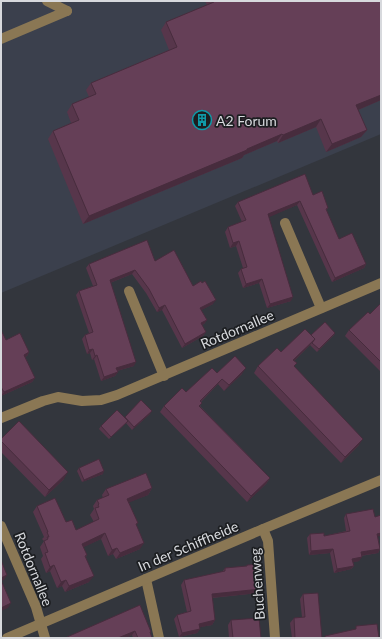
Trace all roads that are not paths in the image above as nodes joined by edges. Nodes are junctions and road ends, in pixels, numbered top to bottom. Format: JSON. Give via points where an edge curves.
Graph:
{"nodes":[{"id":1,"x":47,"y":1,"type":"edge"},
{"id":2,"x":66,"y":6,"type":"edge"},
{"id":3,"x":1,"y":40,"type":"edge"},
{"id":4,"x":285,"y":223,"type":"dead end"},
{"id":5,"x":381,"y":283,"type":"edge"},
{"id":6,"x":129,"y":291,"type":"dead end"},
{"id":7,"x":321,"y":308,"type":"junction"},
{"id":8,"x":164,"y":376,"type":"junction"},
{"id":9,"x":1,"y":418,"type":"edge"},
{"id":10,"x":381,"y":480,"type":"edge"},
{"id":11,"x":1,"y":526,"type":"edge"},
{"id":12,"x":263,"y":529,"type":"junction"},
{"id":13,"x":146,"y":579,"type":"junction"},
{"id":14,"x":41,"y":624,"type":"junction"},
{"id":15,"x":7,"y":638,"type":"edge"},
{"id":16,"x":45,"y":638,"type":"edge"},
{"id":17,"x":159,"y":638,"type":"edge"},
{"id":18,"x":275,"y":638,"type":"edge"}],
"edges":[{"from":1,"to":2,"type":"street"},
{"from":2,"to":3,"type":"street"},
{"from":4,"to":7,"type":"street"},
{"from":5,"to":7,"type":"street","name":"Rotdornallee"},
{"from":6,"to":8,"type":"street"},
{"from":7,"to":8,"type":"street","name":"Rotdornallee"},
{"from":8,"to":9,"type":"street","name":"Rotdornallee","via":[[101,400],[82,401],[58,397]]},
{"from":10,"to":12,"type":"street","name":"In der Schiffheide"},
{"from":11,"to":14,"type":"street","name":"Rotdornallee"},
{"from":12,"to":13,"type":"street","name":"In der Schiffheide"},
{"from":12,"to":18,"type":"street","name":"Buchenweg","via":[[268,541]]},
{"from":13,"to":14,"type":"street","name":"In der Schiffheide"},
{"from":13,"to":17,"type":"street"},
{"from":14,"to":15,"type":"street","name":"In der Schiffheide"},
{"from":14,"to":16,"type":"street","name":"Rotdornallee"}]}
